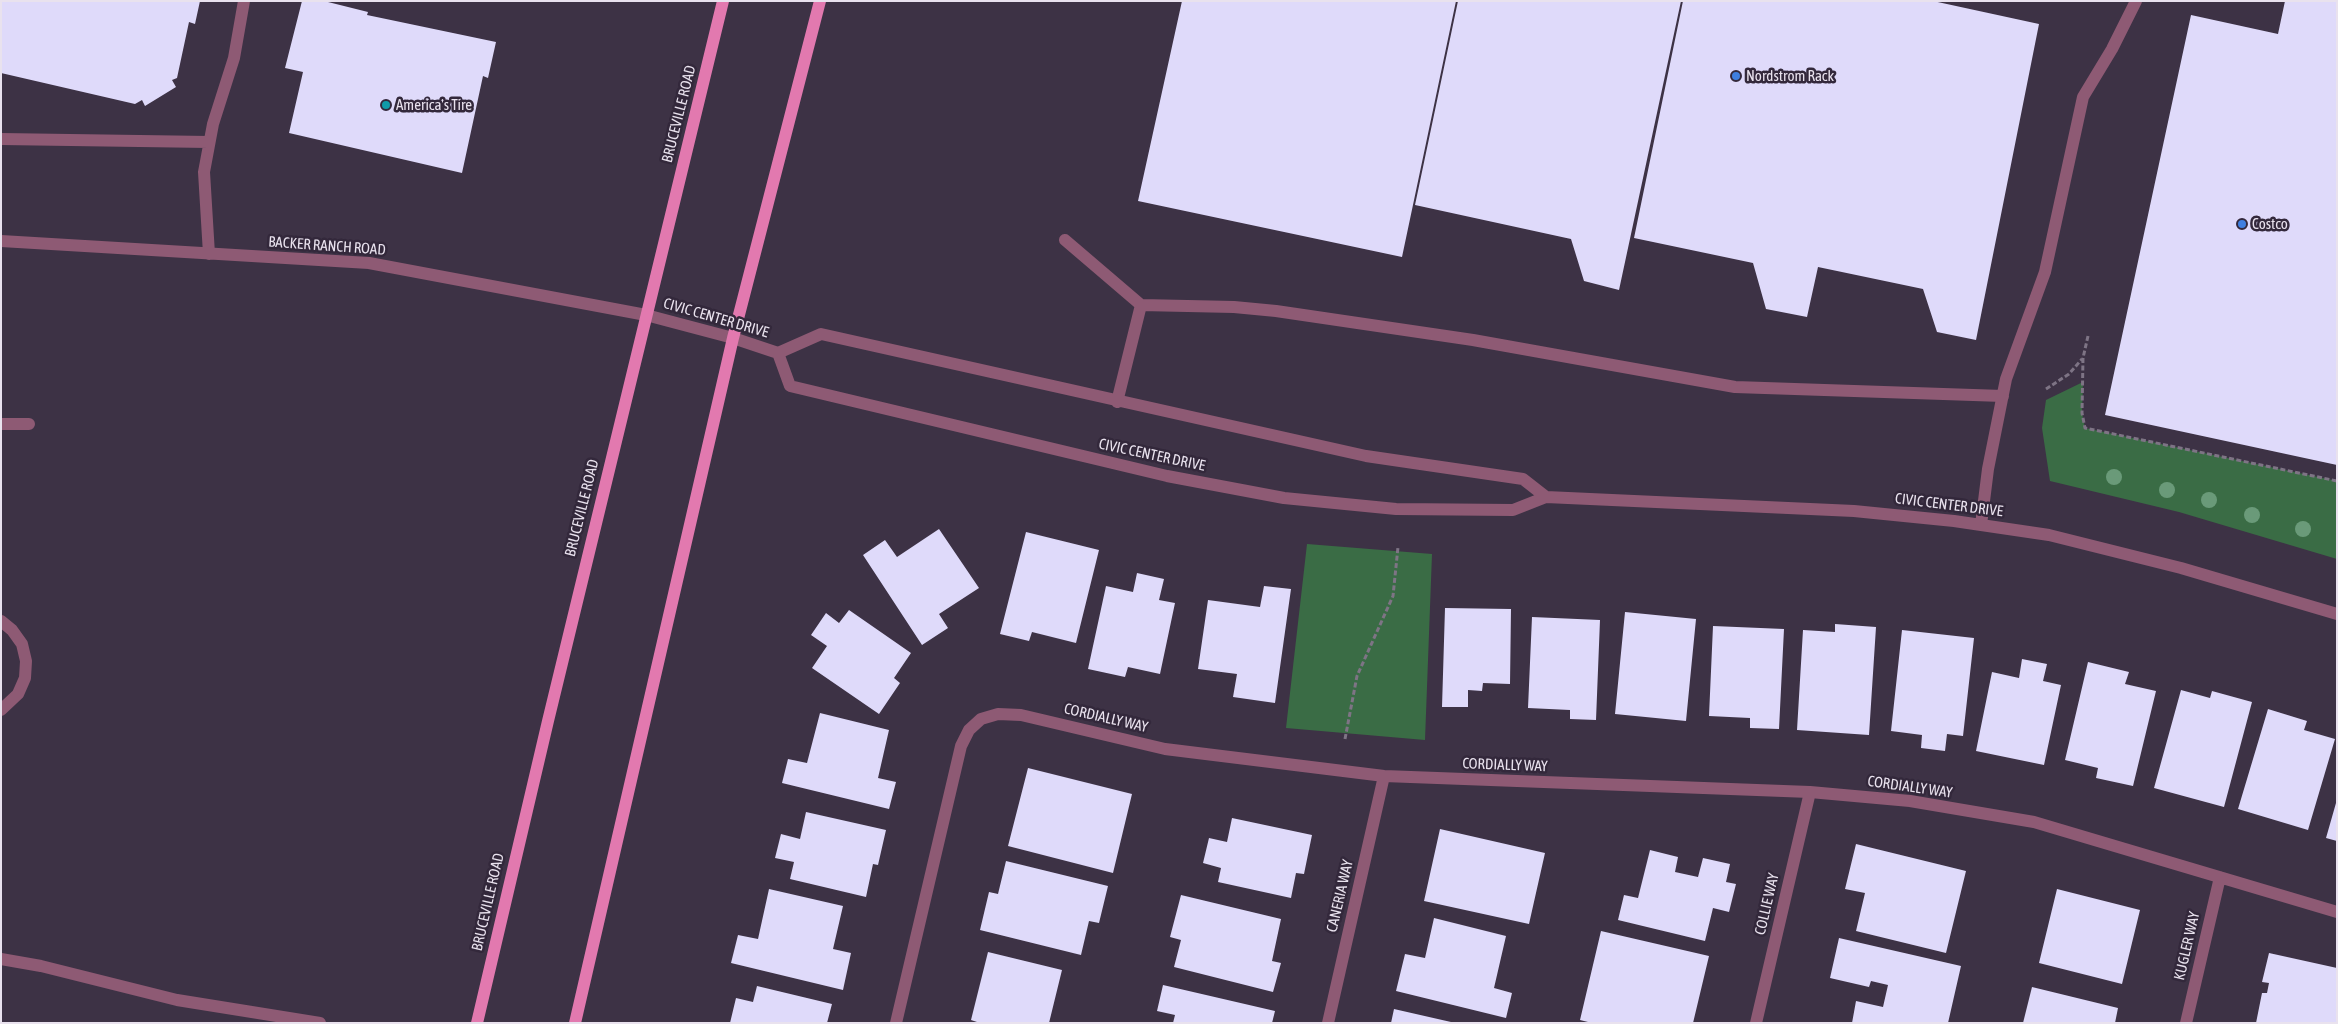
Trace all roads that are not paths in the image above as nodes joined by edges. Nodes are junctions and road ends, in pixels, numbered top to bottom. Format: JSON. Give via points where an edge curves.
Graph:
{"nodes":[{"id":1,"x":244,"y":1,"type":"edge"},
{"id":2,"x":723,"y":1,"type":"edge"},
{"id":3,"x":820,"y":1,"type":"edge"},
{"id":4,"x":2136,"y":1,"type":"edge"},
{"id":5,"x":1,"y":139,"type":"edge"},
{"id":6,"x":210,"y":142,"type":"junction"},
{"id":7,"x":1064,"y":240,"type":"dead end"},
{"id":8,"x":1,"y":241,"type":"edge"},
{"id":9,"x":209,"y":254,"type":"junction"},
{"id":10,"x":1141,"y":305,"type":"junction"},
{"id":11,"x":646,"y":315,"type":"junction"},
{"id":12,"x":733,"y":338,"type":"junction"},
{"id":13,"x":778,"y":352,"type":"junction"},
{"id":14,"x":2003,"y":396,"type":"junction"},
{"id":15,"x":1117,"y":402,"type":"junction"},
{"id":16,"x":1,"y":424,"type":"edge"},
{"id":17,"x":29,"y":424,"type":"dead end"},
{"id":18,"x":1546,"y":497,"type":"junction"},
{"id":19,"x":1981,"y":525,"type":"junction"},
{"id":20,"x":2337,"y":614,"type":"edge"},
{"id":21,"x":1,"y":621,"type":"edge"},
{"id":22,"x":1,"y":710,"type":"edge"},
{"id":23,"x":1384,"y":776,"type":"junction"},
{"id":24,"x":1810,"y":792,"type":"junction"},
{"id":25,"x":2220,"y":876,"type":"junction"},
{"id":26,"x":2337,"y":912,"type":"edge"},
{"id":27,"x":1,"y":959,"type":"edge"},
{"id":28,"x":320,"y":1023,"type":"edge"},
{"id":29,"x":477,"y":1023,"type":"edge"},
{"id":30,"x":575,"y":1023,"type":"edge"},
{"id":31,"x":896,"y":1023,"type":"edge"},
{"id":32,"x":1328,"y":1023,"type":"edge"},
{"id":33,"x":1756,"y":1023,"type":"edge"},
{"id":34,"x":2186,"y":1023,"type":"edge"}],
"edges":[{"from":1,"to":6,"type":"street","via":[[234,58]]},
{"from":2,"to":11,"type":"main road","name":"BRUCEVILLE ROAD"},
{"from":3,"to":12,"type":"main road"},
{"from":4,"to":14,"type":"street","via":[[2112,49],[2082,97],[2045,272],[2006,379]]},
{"from":5,"to":6,"type":"street"},
{"from":6,"to":9,"type":"street","via":[[204,172]]},
{"from":7,"to":10,"type":"street"},
{"from":8,"to":9,"type":"street","name":"BACKER RANCH ROAD"},
{"from":9,"to":11,"type":"street","name":"BACKER RANCH ROAD","via":[[369,263]]},
{"from":10,"to":14,"type":"street","via":[[1276,311],[1474,340],[1735,387]]},
{"from":10,"to":15,"type":"street"},
{"from":11,"to":12,"type":"street","name":"CIVIC CENTER DRIVE"},
{"from":11,"to":29,"type":"main road","name":"BRUCEVILLE ROAD"},
{"from":12,"to":13,"type":"street","name":"CIVIC CENTER DRIVE"},
{"from":12,"to":30,"type":"main road"},
{"from":13,"to":15,"type":"street","name":"CIVIC CENTER DRIVE","via":[[821,334]]},
{"from":13,"to":18,"type":"street","name":"CIVIC CENTER DRIVE","via":[[790,386],[1206,483],[1284,498],[1396,509],[1513,510]]},
{"from":14,"to":19,"type":"street"},
{"from":15,"to":18,"type":"street","name":"CIVIC CENTER DRIVE","via":[[1366,456],[1522,479]]},
{"from":16,"to":17,"type":"street"},
{"from":18,"to":19,"type":"street","name":"CIVIC CENTER DRIVE","via":[[1854,511]]},
{"from":19,"to":20,"type":"street","name":"CIVIC CENTER DRIVE","via":[[2049,535],[2181,568]]},
{"from":21,"to":22,"type":"street","via":[[22,644],[26,661],[25,678],[18,694]]},
{"from":23,"to":24,"type":"street","name":"CORDIALLY WAY"},
{"from":23,"to":31,"type":"street","name":"CORDIALLY WAY","via":[[1165,749],[1021,715],[998,714],[981,718],[969,730],[961,746]]},
{"from":23,"to":32,"type":"street","name":"CANERIA WAY"},
{"from":24,"to":25,"type":"street","name":"CORDIALLY WAY","via":[[1910,801],[2034,822]]},
{"from":24,"to":33,"type":"street","name":"COLLIE WAY"},
{"from":25,"to":26,"type":"street","name":"CORDIALLY WAY"},
{"from":25,"to":34,"type":"street","name":"KUGLER WAY"},
{"from":27,"to":28,"type":"street","via":[[178,1000]]}]}
